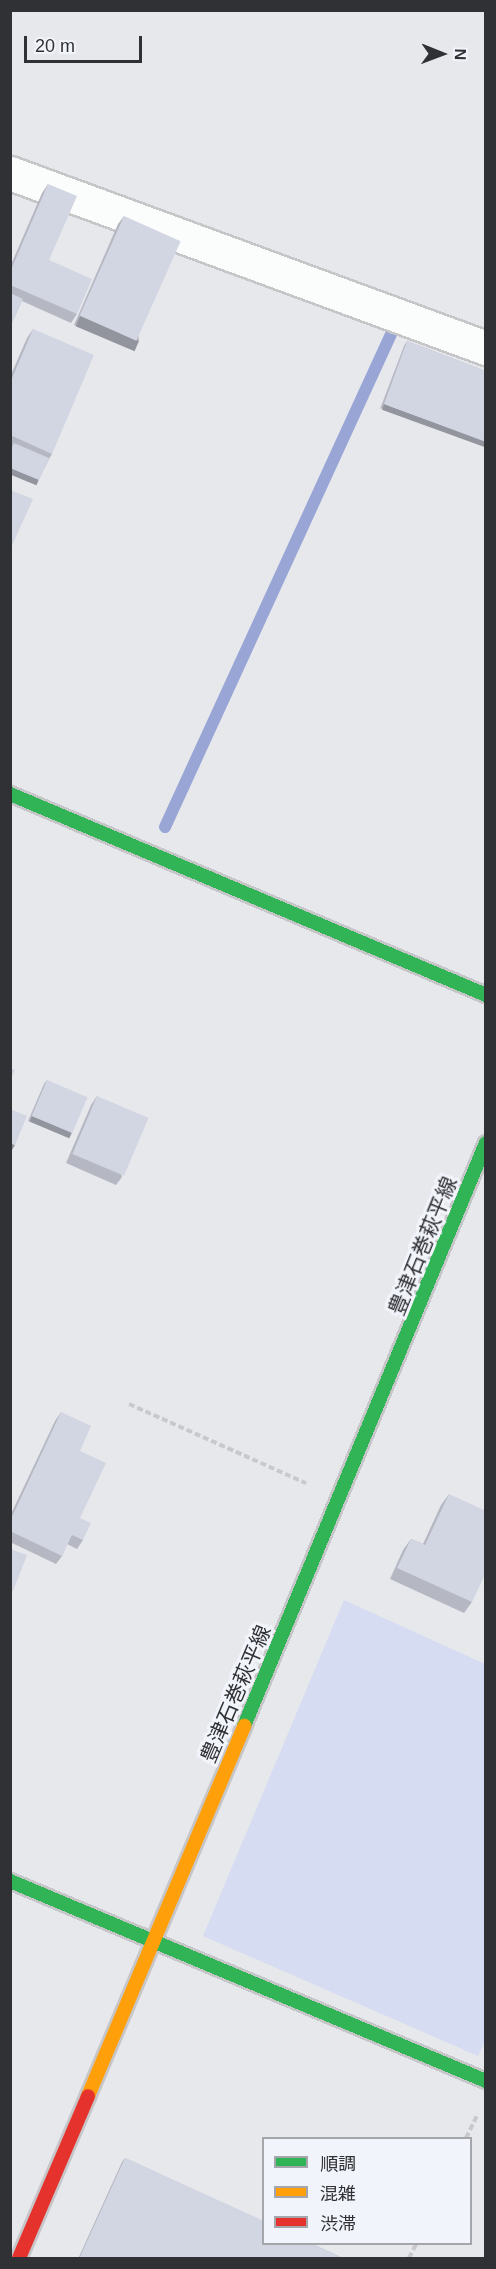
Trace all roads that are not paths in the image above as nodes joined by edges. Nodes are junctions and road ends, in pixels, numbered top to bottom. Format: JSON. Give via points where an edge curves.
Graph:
{"nodes":[{"id":1,"x":10,"y":173,"type":"edge"},
{"id":2,"x":486,"y":348,"type":"edge"},
{"id":3,"x":10,"y":794,"type":"edge"},
{"id":4,"x":486,"y":995,"type":"edge"},
{"id":5,"x":486,"y":1143,"type":"edge"},
{"id":6,"x":10,"y":1881,"type":"edge"},
{"id":7,"x":153,"y":1943,"type":"junction"},
{"id":8,"x":486,"y":2081,"type":"edge"},
{"id":9,"x":19,"y":2259,"type":"edge"}],
"edges":[{"from":1,"to":2,"type":"street"},
{"from":3,"to":4,"type":"main road"},
{"from":5,"to":7,"type":"main road","name":"豊津石巻萩平線"},
{"from":6,"to":7,"type":"main road"},
{"from":7,"to":8,"type":"main road"},
{"from":7,"to":9,"type":"main road","name":"豊津石巻萩平線"}]}
